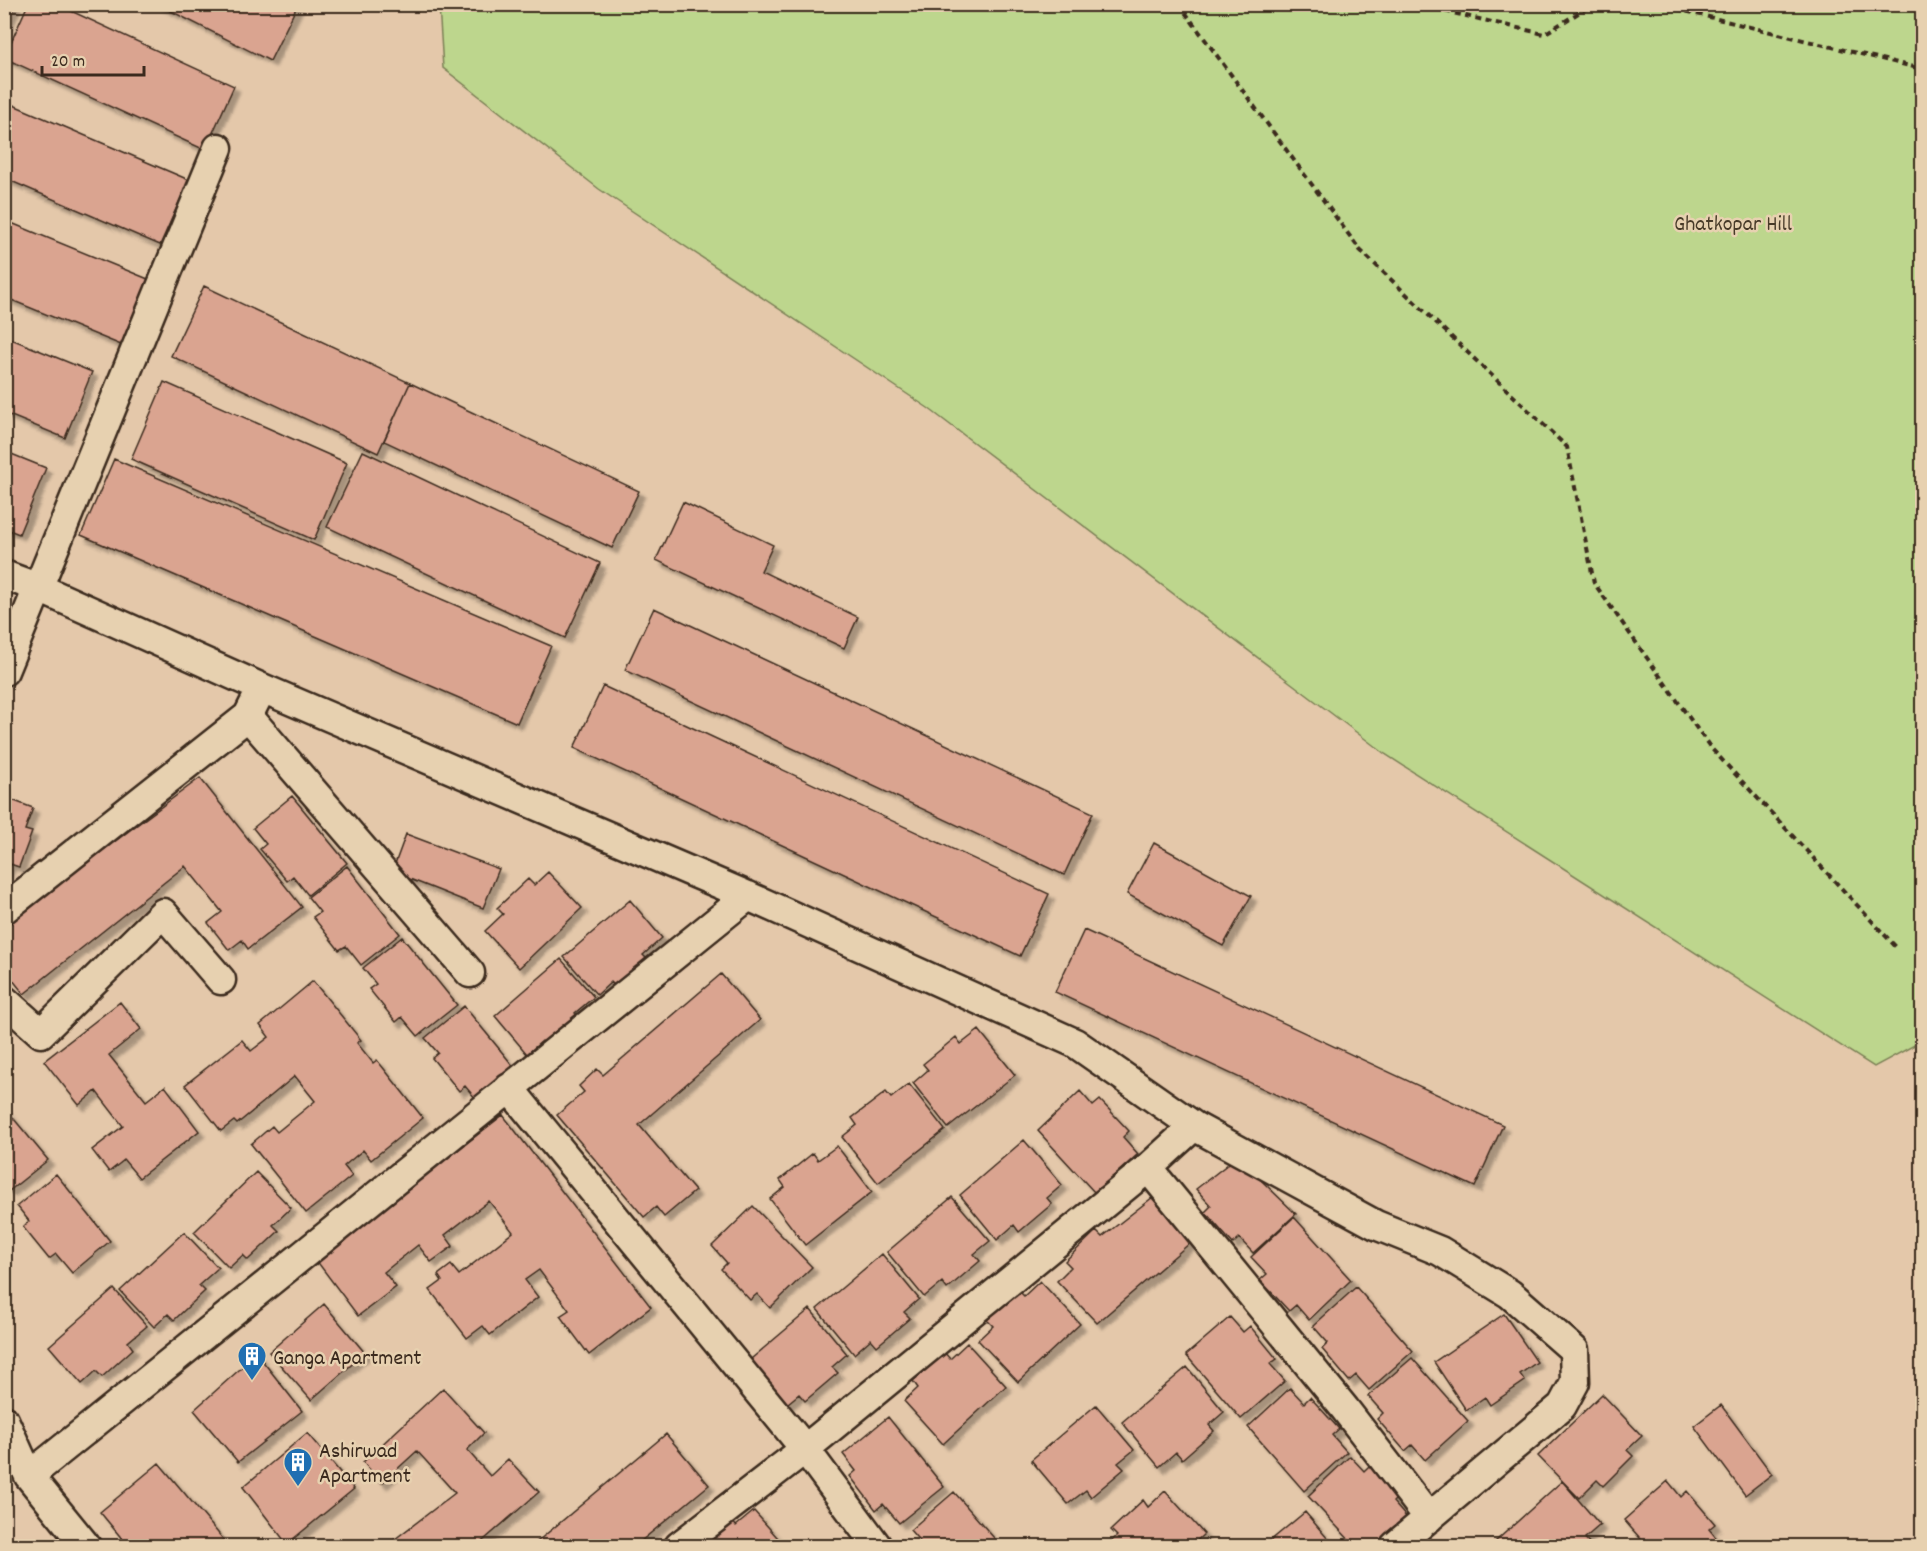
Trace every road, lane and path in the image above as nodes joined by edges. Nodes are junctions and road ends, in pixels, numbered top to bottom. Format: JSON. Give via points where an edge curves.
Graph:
{"nodes":[{"id":1,"x":1179,"y":4,"type":"edge"},
{"id":2,"x":1414,"y":4,"type":"edge"},
{"id":3,"x":1593,"y":4,"type":"edge"},
{"id":4,"x":1656,"y":4,"type":"edge"},
{"id":5,"x":1923,"y":69,"type":"edge"},
{"id":6,"x":218,"y":148,"type":"dead end"},
{"id":7,"x":4,"y":575,"type":"edge"},
{"id":8,"x":39,"y":588,"type":"junction"},
{"id":9,"x":4,"y":671,"type":"edge"},
{"id":10,"x":262,"y":688,"type":"junction"},
{"id":11,"x":248,"y":716,"type":"junction"},
{"id":12,"x":748,"y":896,"type":"junction"},
{"id":13,"x":4,"y":909,"type":"edge"},
{"id":14,"x":1896,"y":947,"type":"dead end"},
{"id":15,"x":470,"y":973,"type":"dead end"},
{"id":16,"x":221,"y":980,"type":"dead end"},
{"id":17,"x":4,"y":1000,"type":"edge"},
{"id":18,"x":509,"y":1088,"type":"junction"},
{"id":19,"x":1194,"y":1126,"type":"junction"},
{"id":20,"x":1148,"y":1168,"type":"junction"},
{"id":21,"x":4,"y":1420,"type":"edge"},
{"id":22,"x":805,"y":1449,"type":"junction"},
{"id":23,"x":29,"y":1476,"type":"junction"},
{"id":24,"x":1429,"y":1518,"type":"junction"},
{"id":25,"x":86,"y":1546,"type":"edge"},
{"id":26,"x":679,"y":1546,"type":"edge"},
{"id":27,"x":877,"y":1546,"type":"edge"},
{"id":28,"x":1395,"y":1546,"type":"edge"}],
"edges":[{"from":1,"to":14,"type":"path","via":[[1360,250],[1568,447],[1594,583],[1710,747]]},
{"from":2,"to":3,"type":"path","via":[[1544,34]]},
{"from":4,"to":5,"type":"path"},
{"from":6,"to":8,"type":"street"},
{"from":7,"to":8,"type":"street"},
{"from":8,"to":9,"type":"street"},
{"from":8,"to":10,"type":"street"},
{"from":10,"to":11,"type":"street"},
{"from":10,"to":12,"type":"street"},
{"from":11,"to":13,"type":"street"},
{"from":11,"to":15,"type":"street"},
{"from":12,"to":18,"type":"street"},
{"from":12,"to":19,"type":"street","via":[[1075,1043]]},
{"from":16,"to":17,"type":"street","via":[[163,913],[41,1033]]},
{"from":18,"to":22,"type":"street"},
{"from":18,"to":23,"type":"street"},
{"from":19,"to":20,"type":"street"},
{"from":19,"to":24,"type":"street","via":[[1376,1225],[1440,1251],[1510,1294],[1574,1350],[1575,1382],[1562,1406]]},
{"from":20,"to":22,"type":"street"},
{"from":20,"to":24,"type":"street"},
{"from":21,"to":23,"type":"street"},
{"from":22,"to":26,"type":"street"},
{"from":22,"to":27,"type":"street"},
{"from":23,"to":25,"type":"street"},
{"from":24,"to":28,"type":"street"}]}
